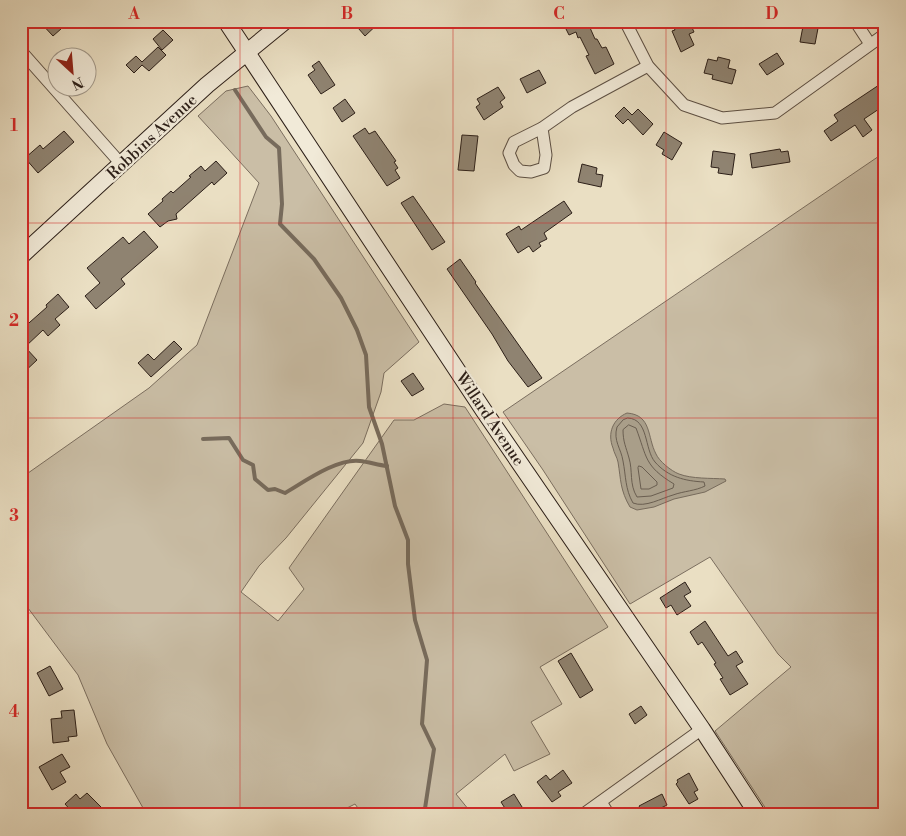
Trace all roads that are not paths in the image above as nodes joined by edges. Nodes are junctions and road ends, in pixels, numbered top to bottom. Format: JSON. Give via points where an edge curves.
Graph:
{"nodes":[{"id":1,"x":226,"y":21,"type":"edge"},
{"id":2,"x":285,"y":21,"type":"edge"},
{"id":3,"x":625,"y":21,"type":"edge"},
{"id":4,"x":855,"y":21,"type":"edge"},
{"id":5,"x":885,"y":34,"type":"edge"},
{"id":6,"x":870,"y":44,"type":"junction"},
{"id":7,"x":21,"y":51,"type":"edge"},
{"id":8,"x":247,"y":52,"type":"junction"},
{"id":9,"x":648,"y":66,"type":"junction"},
{"id":10,"x":542,"y":128,"type":"dead end"},
{"id":11,"x":122,"y":165,"type":"junction"},
{"id":12,"x":21,"y":256,"type":"edge"},
{"id":13,"x":702,"y":729,"type":"junction"},
{"id":14,"x":601,"y":802,"type":"junction"},
{"id":15,"x":582,"y":815,"type":"edge"},
{"id":16,"x":609,"y":815,"type":"edge"},
{"id":17,"x":758,"y":815,"type":"edge"}],
"edges":[{"from":1,"to":8,"type":"main road","name":"Willard Avenue"},
{"from":2,"to":8,"type":"main road","name":"Robbins Avenue"},
{"from":3,"to":9,"type":"street"},
{"from":4,"to":6,"type":"street"},
{"from":5,"to":6,"type":"street"},
{"from":6,"to":9,"type":"street","via":[[775,113],[722,118],[684,105]]},
{"from":7,"to":11,"type":"street"},
{"from":8,"to":11,"type":"main road","name":"Robbins Avenue"},
{"from":8,"to":13,"type":"main road","name":"Willard Avenue","via":[[479,403]]},
{"from":9,"to":10,"type":"street","via":[[572,107]]},
{"from":11,"to":12,"type":"main road","name":"Robbins Avenue"},
{"from":13,"to":14,"type":"street"},
{"from":13,"to":17,"type":"main road","name":"Willard Avenue"},
{"from":14,"to":15,"type":"street"},
{"from":14,"to":16,"type":"street"}]}
